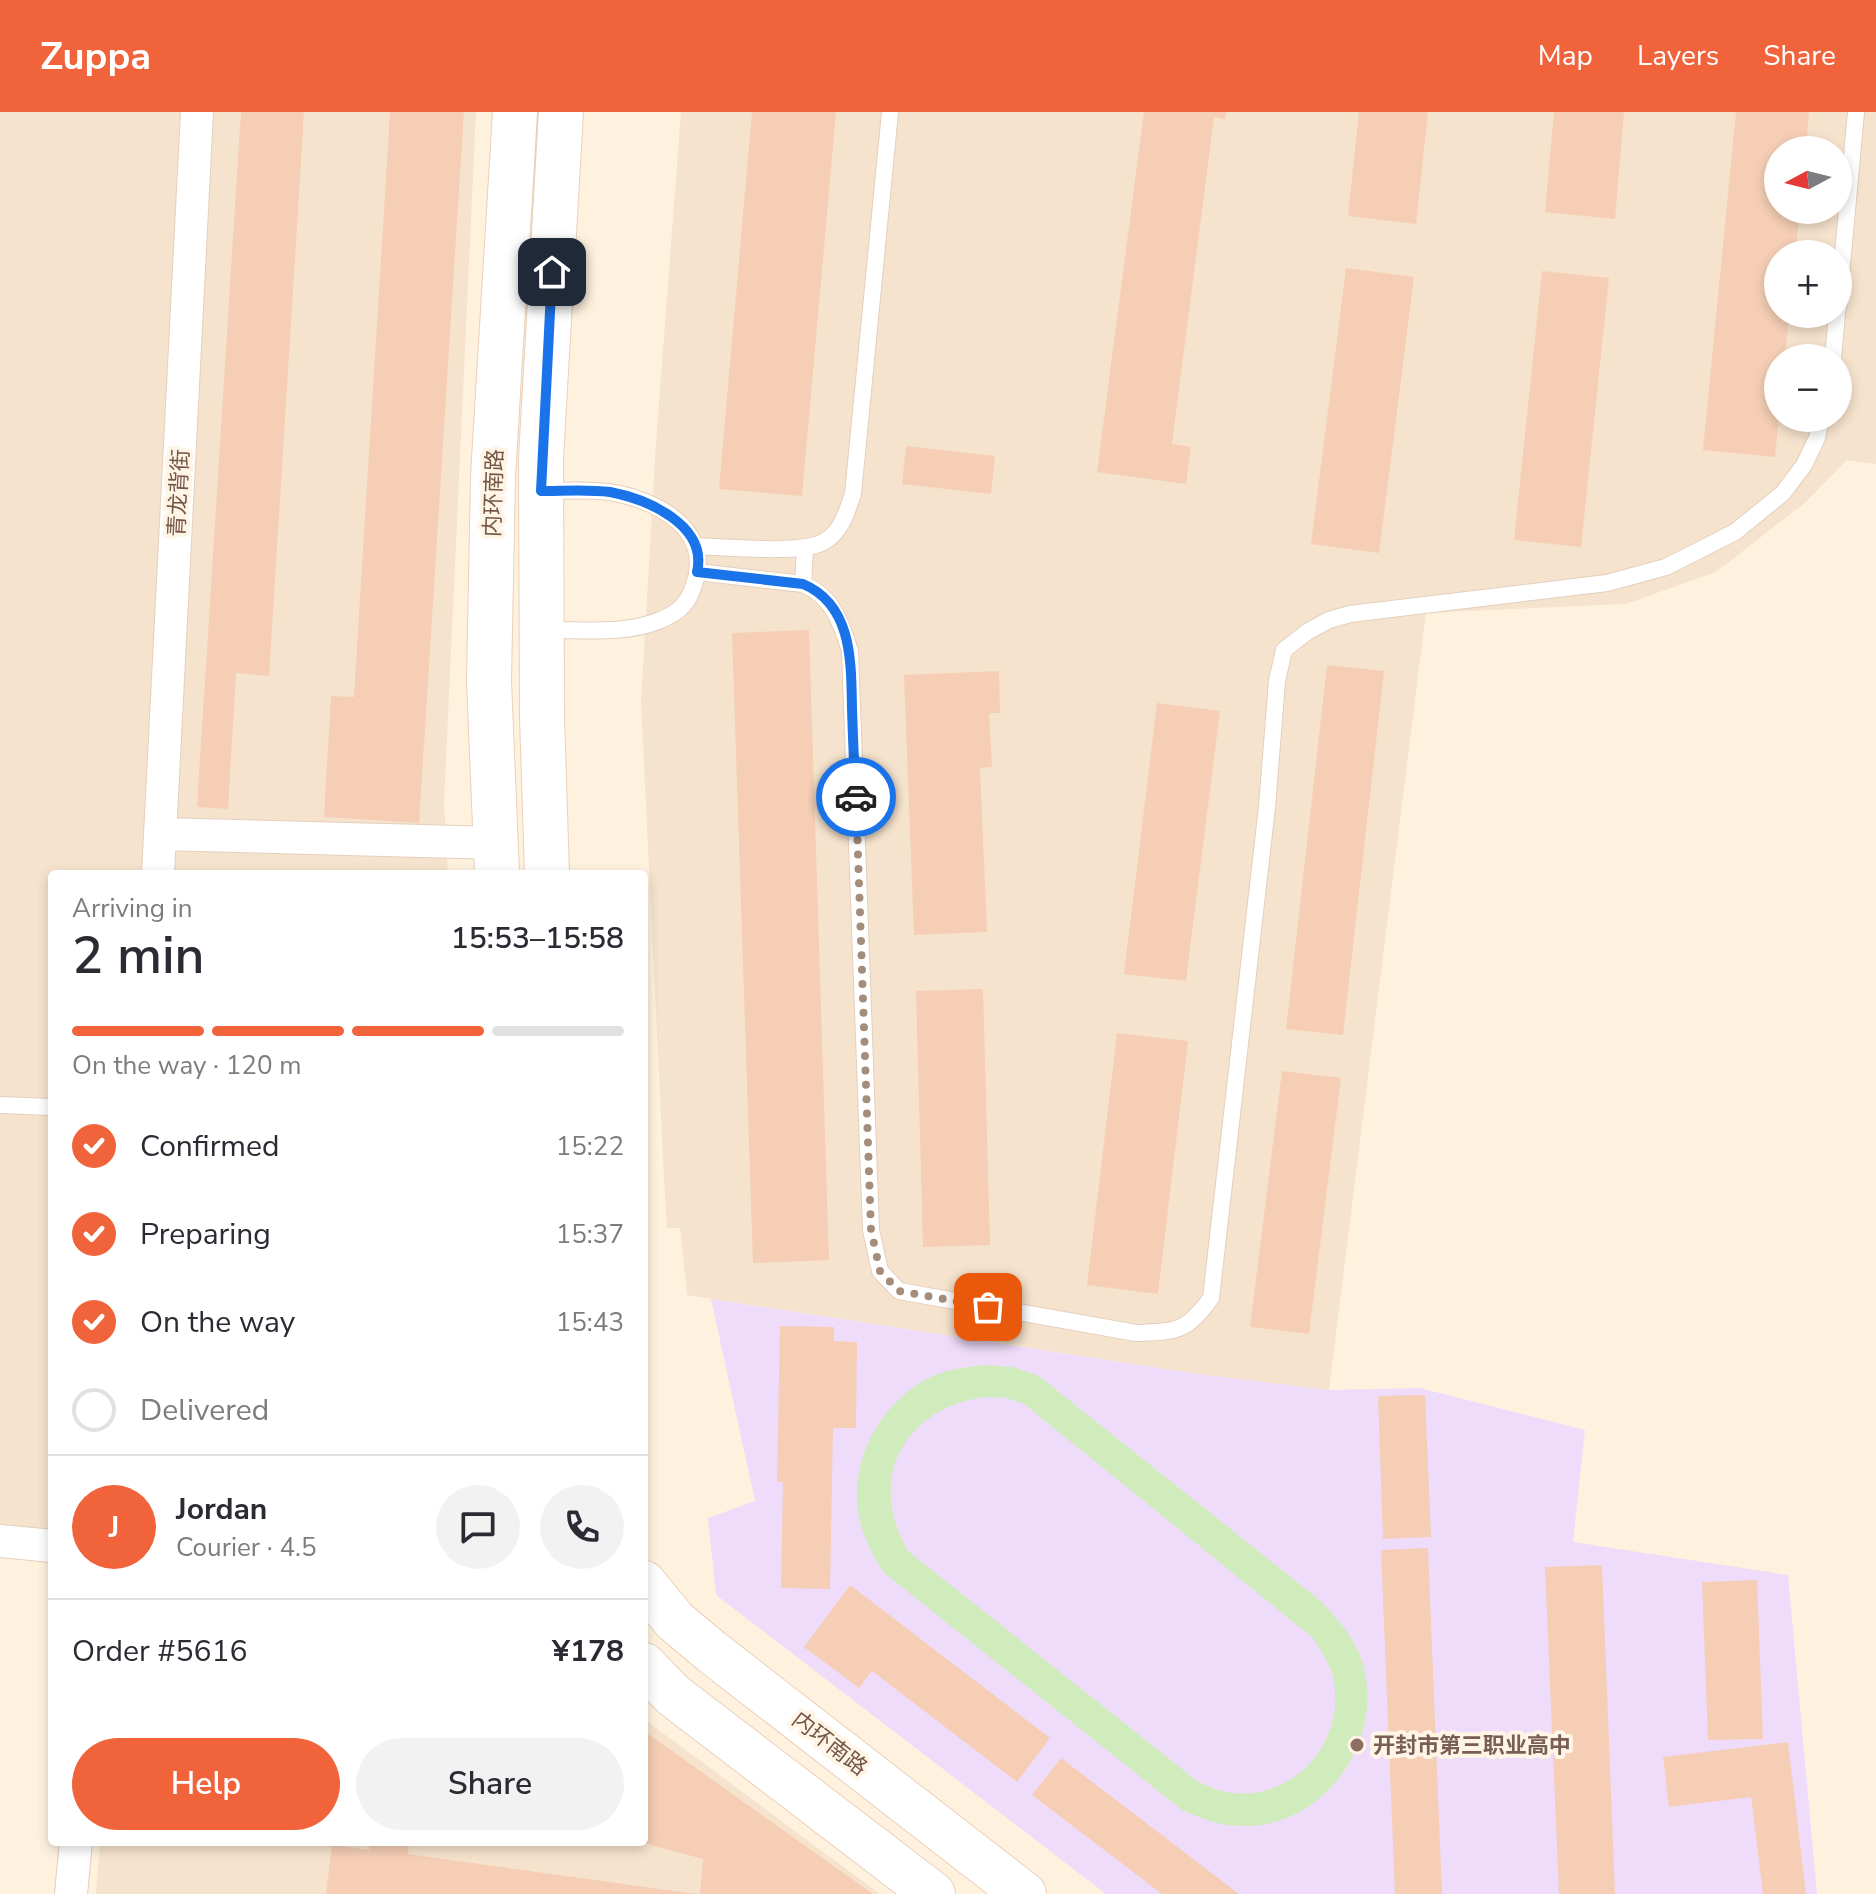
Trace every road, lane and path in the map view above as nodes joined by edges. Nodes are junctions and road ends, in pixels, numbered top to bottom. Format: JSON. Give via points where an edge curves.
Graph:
{"nodes":[{"id":1,"x":197,"y":112,"type":"edge"},
{"id":2,"x":515,"y":112,"type":"edge"},
{"id":3,"x":561,"y":112,"type":"edge"},
{"id":4,"x":890,"y":112,"type":"edge"},
{"id":5,"x":1856,"y":112,"type":"edge"},
{"id":6,"x":1844,"y":240,"type":"edge"},
{"id":7,"x":1818,"y":432,"type":"edge"},
{"id":8,"x":541,"y":491,"type":"junction"},
{"id":9,"x":696,"y":546,"type":"junction"},
{"id":10,"x":805,"y":549,"type":"junction"},
{"id":11,"x":697,"y":572,"type":"junction"},
{"id":12,"x":803,"y":584,"type":"junction"},
{"id":13,"x":541,"y":630,"type":"junction"},
{"id":14,"x":162,"y":834,"type":"junction"},
{"id":15,"x":497,"y":858,"type":"edge"},
{"id":16,"x":158,"y":870,"type":"edge"},
{"id":17,"x":547,"y":870,"type":"edge"},
{"id":18,"x":0,"y":1105,"type":"edge"},
{"id":19,"x":48,"y":1107,"type":"edge"},
{"id":20,"x":0,"y":1541,"type":"edge"},
{"id":21,"x":48,"y":1546,"type":"edge"},
{"id":22,"x":648,"y":1588,"type":"edge"},
{"id":23,"x":648,"y":1669,"type":"edge"},
{"id":24,"x":76,"y":1846,"type":"edge"},
{"id":25,"x":71,"y":1894,"type":"edge"},
{"id":26,"x":933,"y":1894,"type":"edge"},
{"id":27,"x":1024,"y":1894,"type":"edge"}],
"edges":[{"from":1,"to":14,"type":"street","name":"青龙背街"},
{"from":2,"to":15,"type":"street","name":"内环南路","via":[[492,492],[489,681]]},
{"from":3,"to":8,"type":"street"},
{"from":4,"to":10,"type":"lane","via":[[853,494],[841,526],[825,542]]},
{"from":5,"to":6,"type":"lane"},
{"from":7,"to":12,"type":"lane","via":[[1804,465],[1783,493],[1735,532],[1666,567],[1607,583],[1350,614],[1307,632],[1284,650],[1211,1298],[1193,1322],[1169,1331],[1136,1333],[899,1291],[880,1271],[871,1230],[850,651],[832,607]]},
{"from":8,"to":9,"type":"lane","via":[[607,492],[642,500],[671,517]]},
{"from":8,"to":13,"type":"street"},
{"from":9,"to":10,"type":"lane"},
{"from":9,"to":11,"type":"lane"},
{"from":10,"to":12,"type":"lane"},
{"from":11,"to":12,"type":"lane"},
{"from":11,"to":13,"type":"lane","via":[[691,598],[656,622],[626,629]]},
{"from":13,"to":17,"type":"street"},
{"from":14,"to":15,"type":"street"},
{"from":14,"to":16,"type":"street","name":"青龙背街"},
{"from":18,"to":19,"type":"lane"},
{"from":20,"to":21,"type":"street"},
{"from":22,"to":27,"type":"street","name":"内环南路","via":[[675,1621],[712,1652]]},
{"from":23,"to":26,"type":"street","via":[[673,1695]]},
{"from":24,"to":25,"type":"street"}]}
